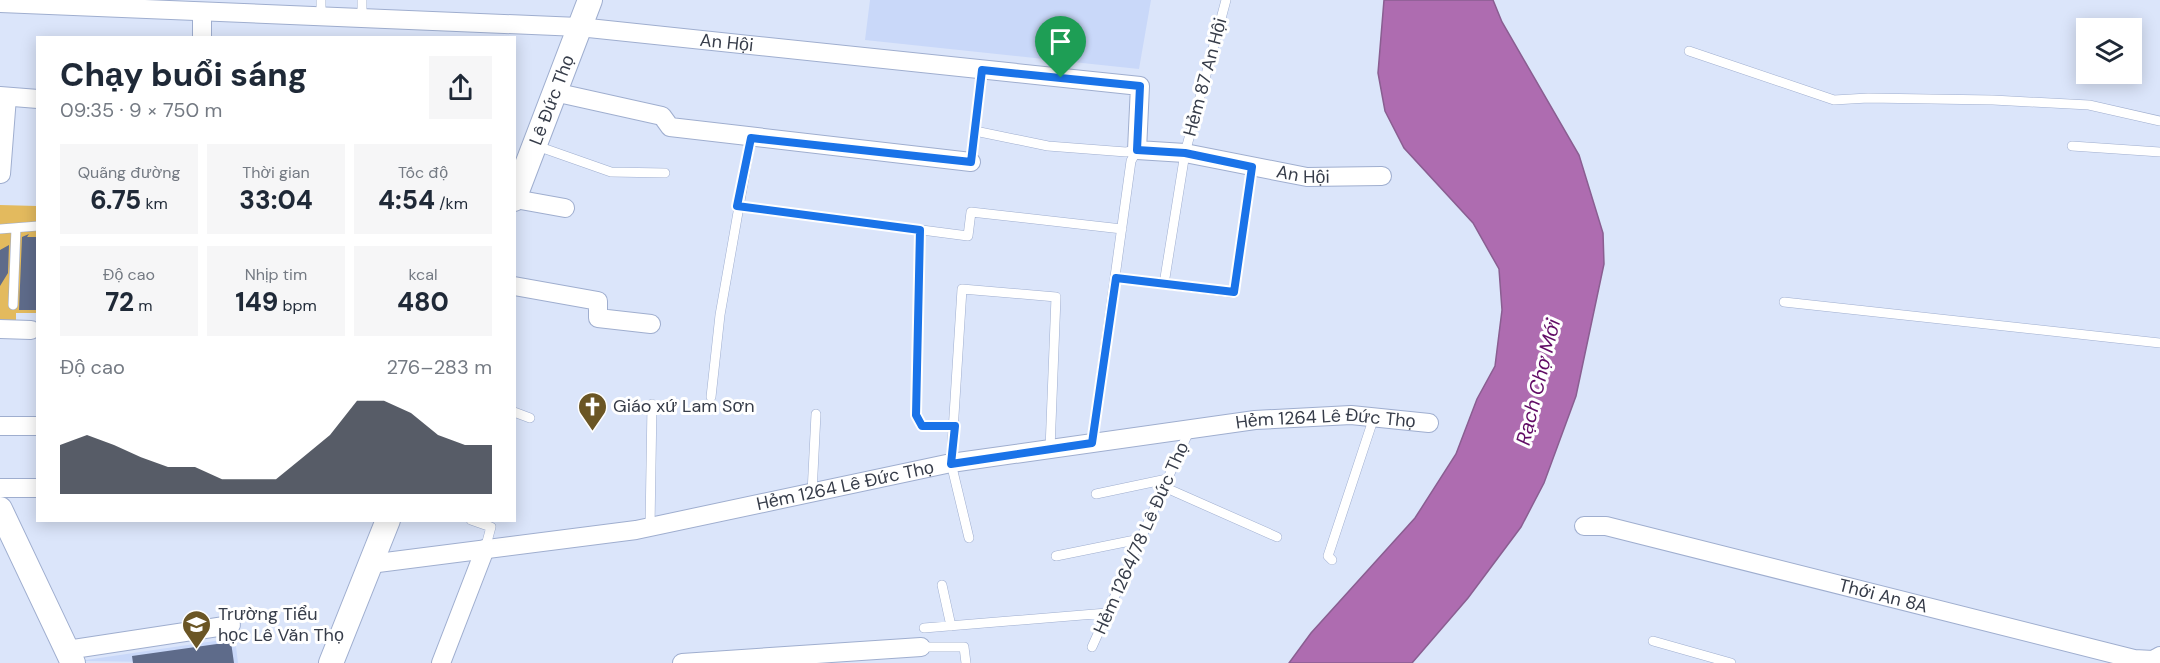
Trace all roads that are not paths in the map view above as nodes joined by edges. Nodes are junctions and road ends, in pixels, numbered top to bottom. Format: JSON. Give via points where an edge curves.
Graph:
{"nodes":[{"id":1,"x":590,"y":0,"type":"edge"},
{"id":2,"x":1226,"y":0,"type":"edge"},
{"id":3,"x":0,"y":3,"type":"edge"},
{"id":4,"x":49,"y":3,"type":"edge"},
{"id":5,"x":321,"y":8,"type":"edge"},
{"id":6,"x":362,"y":9,"type":"edge"},
{"id":7,"x":202,"y":12,"type":"junction"},
{"id":8,"x":579,"y":27,"type":"junction"},
{"id":9,"x":202,"y":36,"type":"edge"},
{"id":10,"x":1689,"y":51,"type":"dead end"},
{"id":11,"x":982,"y":70,"type":"junction"},
{"id":12,"x":554,"y":92,"type":"junction"},
{"id":13,"x":3,"y":96,"type":"edge"},
{"id":14,"x":36,"y":99,"type":"edge"},
{"id":15,"x":2160,"y":121,"type":"edge"},
{"id":16,"x":975,"y":131,"type":"junction"},
{"id":17,"x":751,"y":138,"type":"junction"},
{"id":18,"x":534,"y":146,"type":"junction"},
{"id":19,"x":2072,"y":146,"type":"dead end"},
{"id":20,"x":1137,"y":150,"type":"junction"},
{"id":21,"x":2160,"y":152,"type":"edge"},
{"id":22,"x":1185,"y":153,"type":"junction"},
{"id":23,"x":971,"y":162,"type":"joint"},
{"id":24,"x":1252,"y":167,"type":"junction"},
{"id":25,"x":665,"y":173,"type":"dead end"},
{"id":26,"x":1,"y":174,"type":"edge"},
{"id":27,"x":1382,"y":176,"type":"dead end"},
{"id":28,"x":516,"y":194,"type":"edge"},
{"id":29,"x":516,"y":199,"type":"edge"},
{"id":30,"x":737,"y":206,"type":"junction"},
{"id":31,"x":564,"y":208,"type":"dead end"},
{"id":32,"x":36,"y":226,"type":"edge"},
{"id":33,"x":16,"y":228,"type":"junction"},
{"id":34,"x":0,"y":229,"type":"edge"},
{"id":35,"x":1122,"y":229,"type":"junction"},
{"id":36,"x":920,"y":230,"type":"junction"},
{"id":37,"x":1116,"y":278,"type":"junction"},
{"id":38,"x":1164,"y":284,"type":"junction"},
{"id":39,"x":516,"y":285,"type":"edge"},
{"id":40,"x":1784,"y":302,"type":"dead end"},
{"id":41,"x":13,"y":305,"type":"dead end"},
{"id":42,"x":651,"y":324,"type":"dead end"},
{"id":43,"x":0,"y":329,"type":"edge"},
{"id":44,"x":31,"y":330,"type":"dead end"},
{"id":45,"x":2160,"y":343,"type":"edge"},
{"id":46,"x":711,"y":398,"type":"dead end"},
{"id":47,"x":652,"y":404,"type":"dead end"},
{"id":48,"x":516,"y":413,"type":"edge"},
{"id":49,"x":816,"y":414,"type":"dead end"},
{"id":50,"x":1374,"y":417,"type":"junction"},
{"id":51,"x":530,"y":418,"type":"dead end"},
{"id":52,"x":1429,"y":423,"type":"dead end"},
{"id":53,"x":0,"y":426,"type":"edge"},
{"id":54,"x":36,"y":426,"type":"edge"},
{"id":55,"x":955,"y":426,"type":"junction"},
{"id":56,"x":1190,"y":429,"type":"junction"},
{"id":57,"x":1092,"y":443,"type":"junction"},
{"id":58,"x":1050,"y":449,"type":"junction"},
{"id":59,"x":951,"y":464,"type":"junction"},
{"id":60,"x":1166,"y":483,"type":"junction"},
{"id":61,"x":0,"y":488,"type":"edge"},
{"id":62,"x":36,"y":488,"type":"edge"},
{"id":63,"x":812,"y":493,"type":"junction"},
{"id":64,"x":1096,"y":494,"type":"dead end"},
{"id":65,"x":0,"y":509,"type":"edge"},
{"id":66,"x":387,"y":522,"type":"edge"},
{"id":67,"x":476,"y":522,"type":"edge"},
{"id":68,"x":1584,"y":526,"type":"dead end"},
{"id":69,"x":650,"y":527,"type":"junction"},
{"id":70,"x":1277,"y":537,"type":"dead end"},
{"id":71,"x":969,"y":538,"type":"dead end"},
{"id":72,"x":1140,"y":539,"type":"junction"},
{"id":73,"x":485,"y":549,"type":"junction"},
{"id":74,"x":1056,"y":556,"type":"dead end"},
{"id":75,"x":1332,"y":560,"type":"dead end"},
{"id":76,"x":370,"y":564,"type":"junction"},
{"id":77,"x":942,"y":585,"type":"dead end"},
{"id":78,"x":1107,"y":613,"type":"junction"},
{"id":79,"x":231,"y":625,"type":"dead end"},
{"id":80,"x":951,"y":626,"type":"junction"},
{"id":81,"x":924,"y":628,"type":"dead end"},
{"id":82,"x":1653,"y":641,"type":"dead end"},
{"id":83,"x":921,"y":647,"type":"joint"},
{"id":84,"x":1092,"y":647,"type":"dead end"},
{"id":85,"x":2160,"y":656,"type":"edge"},
{"id":86,"x":70,"y":657,"type":"edge"},
{"id":87,"x":838,"y":659,"type":"edge"},
{"id":88,"x":701,"y":662,"type":"edge"},
{"id":89,"x":332,"y":663,"type":"edge"},
{"id":90,"x":441,"y":663,"type":"edge"},
{"id":91,"x":682,"y":663,"type":"edge"},
{"id":92,"x":966,"y":663,"type":"edge"},
{"id":93,"x":1731,"y":663,"type":"edge"}],
"edges":[{"from":1,"to":8,"type":"main road","name":"Lê Đức Thọ"},
{"from":2,"to":22,"type":"lane","name":"Hẻm 87 An Hội"},
{"from":3,"to":4,"type":"street","name":"An Hội"},
{"from":4,"to":7,"type":"street","name":"An Hội"},
{"from":5,"to":6,"type":"street","name":"An Hội"},
{"from":5,"to":7,"type":"street","name":"An Hội"},
{"from":6,"to":8,"type":"street","name":"An Hội"},
{"from":7,"to":9,"type":"street"},
{"from":8,"to":11,"type":"street","name":"An Hội"},
{"from":8,"to":12,"type":"main road","name":"Lê Đức Thọ"},
{"from":10,"to":15,"type":"lane","via":[[1834,100],[1993,100],[2090,105]]},
{"from":11,"to":16,"type":"lane"},
{"from":11,"to":20,"type":"street","name":"An Hội","via":[[1140,86]]},
{"from":12,"to":17,"type":"street","via":[[662,116],[670,127]]},
{"from":12,"to":18,"type":"main road","name":"Lê Đức Thọ"},
{"from":13,"to":14,"type":"street"},
{"from":13,"to":26,"type":"street"},
{"from":16,"to":20,"type":"lane","via":[[1048,146]]},
{"from":16,"to":23,"type":"lane"},
{"from":17,"to":23,"type":"street"},
{"from":17,"to":30,"type":"lane"},
{"from":18,"to":25,"type":"lane","via":[[611,172]]},
{"from":18,"to":28,"type":"main road","name":"Lê Đức Thọ"},
{"from":19,"to":21,"type":"lane"},
{"from":20,"to":22,"type":"street","name":"An Hội"},
{"from":20,"to":35,"type":"lane","via":[[1131,161]]},
{"from":22,"to":24,"type":"street","name":"An Hội"},
{"from":22,"to":38,"type":"lane","name":"Hẻm 87 An Hội"},
{"from":24,"to":27,"type":"street","name":"An Hội","via":[[1307,177]]},
{"from":24,"to":38,"type":"lane","via":[[1234,292]]},
{"from":29,"to":31,"type":"street"},
{"from":30,"to":36,"type":"lane"},
{"from":30,"to":46,"type":"lane"},
{"from":32,"to":33,"type":"lane"},
{"from":33,"to":34,"type":"lane"},
{"from":33,"to":41,"type":"lane"},
{"from":35,"to":36,"type":"lane","via":[[971,212],[968,236]]},
{"from":35,"to":37,"type":"lane"},
{"from":36,"to":55,"type":"lane","via":[[916,415],[922,426]]},
{"from":37,"to":38,"type":"lane"},
{"from":37,"to":57,"type":"lane"},
{"from":39,"to":42,"type":"street","via":[[598,301],[598,318]]},
{"from":40,"to":45,"type":"lane"},
{"from":43,"to":44,"type":"street"},
{"from":47,"to":69,"type":"lane"},
{"from":48,"to":51,"type":"lane"},
{"from":49,"to":63,"type":"lane"},
{"from":50,"to":52,"type":"street","name":"Hẻm 1264 Lê Đức Thọ"},
{"from":50,"to":56,"type":"street","name":"Hẻm 1264 Lê Đức Thọ","via":[[1255,420]]},
{"from":50,"to":75,"type":"lane","via":[[1328,556]]},
{"from":53,"to":54,"type":"street"},
{"from":55,"to":58,"type":"lane","via":[[962,289],[1056,297]]},
{"from":55,"to":59,"type":"lane"},
{"from":56,"to":57,"type":"street","name":"Hẻm 1264 Lê Đức Thọ"},
{"from":56,"to":60,"type":"lane","name":"Hẻm 1264/78 Lê Đức Thọ"},
{"from":57,"to":58,"type":"street","name":"Hẻm 1264 Lê Đức Thọ"},
{"from":58,"to":59,"type":"street","name":"Hẻm 1264 Lê Đức Thọ"},
{"from":59,"to":63,"type":"street","name":"Hẻm 1264 Lê Đức Thọ"},
{"from":59,"to":71,"type":"lane"},
{"from":60,"to":64,"type":"lane"},
{"from":60,"to":70,"type":"lane"},
{"from":60,"to":72,"type":"lane","name":"Hẻm 1264/78 Lê Đức Thọ"},
{"from":61,"to":62,"type":"street"},
{"from":63,"to":69,"type":"street","name":"Hẻm 1264 Lê Đức Thọ"},
{"from":65,"to":86,"type":"main road"},
{"from":66,"to":76,"type":"main road"},
{"from":67,"to":73,"type":"lane","via":[[491,528]]},
{"from":68,"to":85,"type":"street","name":"Thới An 8A","via":[[1605,526],[2134,659],[2154,660]]},
{"from":69,"to":73,"type":"street","name":"Hẻm 1264 Lê Đức Thọ"},
{"from":72,"to":74,"type":"lane"},
{"from":72,"to":78,"type":"lane","name":"Hẻm 1264/78 Lê Đức Thọ"},
{"from":73,"to":76,"type":"street","name":"Hẻm 1264 Lê Đức Thọ"},
{"from":73,"to":90,"type":"street"},
{"from":76,"to":89,"type":"main road"},
{"from":77,"to":80,"type":"lane"},
{"from":78,"to":80,"type":"lane"},
{"from":78,"to":84,"type":"lane","name":"Hẻm 1264/78 Lê Đức Thọ"},
{"from":79,"to":86,"type":"street"},
{"from":80,"to":81,"type":"lane"},
{"from":82,"to":93,"type":"lane"},
{"from":83,"to":87,"type":"street"},
{"from":83,"to":92,"type":"lane","via":[[964,647]]},
{"from":87,"to":88,"type":"street"},
{"from":88,"to":91,"type":"street"}]}
